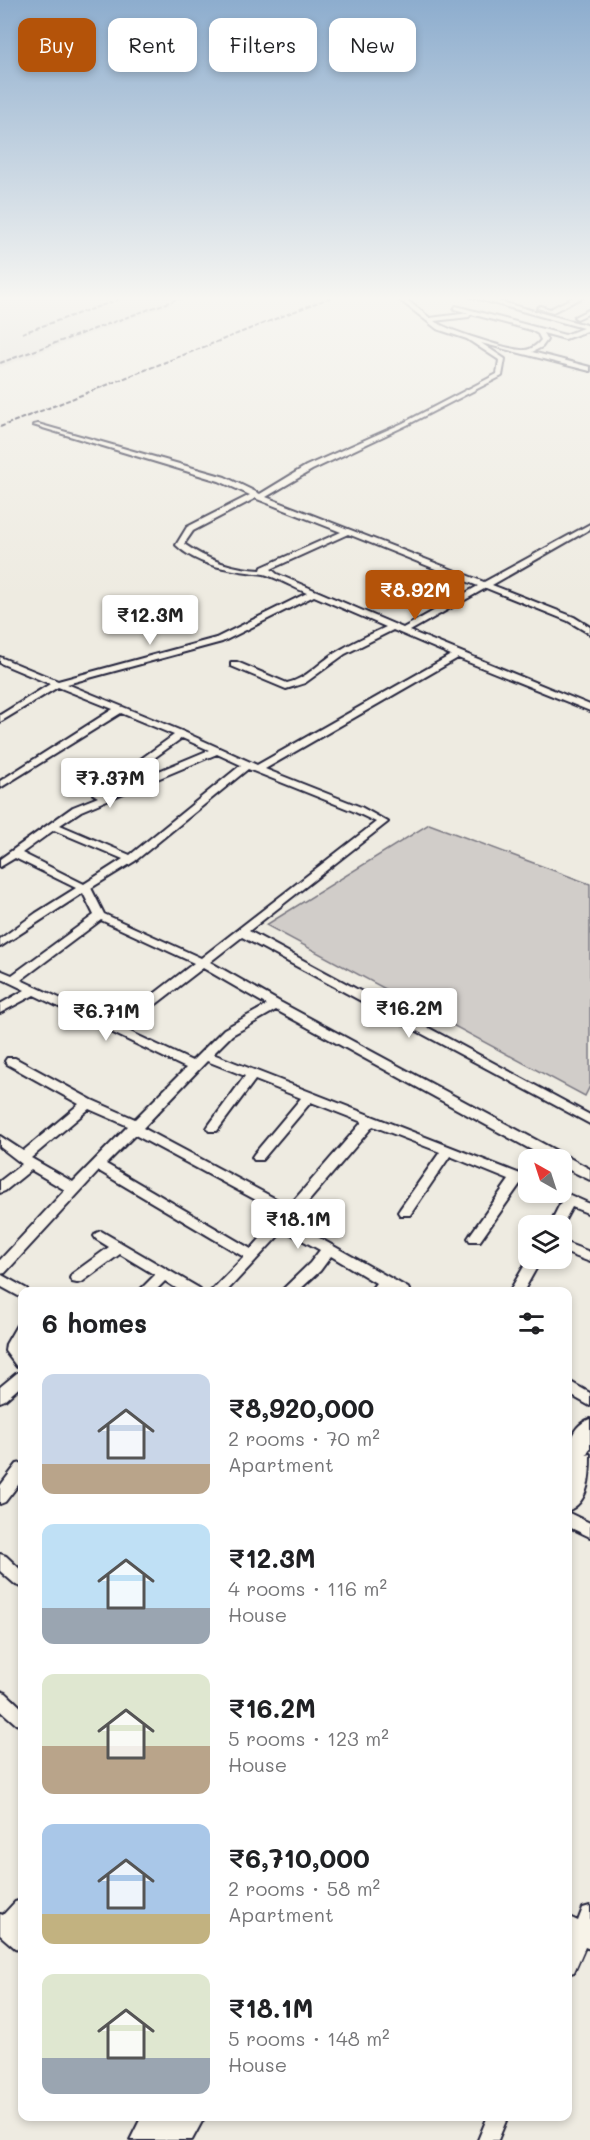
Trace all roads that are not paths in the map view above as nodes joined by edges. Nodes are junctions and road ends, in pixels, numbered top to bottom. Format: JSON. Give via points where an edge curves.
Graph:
{"nodes":[{"id":1,"x":458,"y":397,"type":"edge"},
{"id":2,"x":36,"y":425,"type":"dead end"},
{"id":3,"x":258,"y":496,"type":"junction"},
{"id":4,"x":590,"y":526,"type":"edge"},
{"id":5,"x":347,"y":532,"type":"junction"},
{"id":6,"x":268,"y":572,"type":"junction"},
{"id":7,"x":485,"y":585,"type":"junction"},
{"id":8,"x":314,"y":593,"type":"junction"},
{"id":9,"x":394,"y":626,"type":"junction"},
{"id":10,"x":404,"y":631,"type":"junction"},
{"id":11,"x":590,"y":631,"type":"edge"},
{"id":12,"x":458,"y":654,"type":"junction"},
{"id":13,"x":0,"y":660,"type":"edge"},
{"id":14,"x":234,"y":664,"type":"dead end"},
{"id":15,"x":56,"y":684,"type":"junction"},
{"id":16,"x":590,"y":708,"type":"edge"},
{"id":17,"x":120,"y":709,"type":"junction"},
{"id":18,"x":0,"y":719,"type":"edge"},
{"id":19,"x":181,"y":734,"type":"junction"},
{"id":20,"x":218,"y":750,"type":"junction"},
{"id":21,"x":252,"y":767,"type":"junction"},
{"id":22,"x":0,"y":785,"type":"edge"},
{"id":23,"x":77,"y":808,"type":"junction"},
{"id":24,"x":53,"y":826,"type":"junction"},
{"id":25,"x":14,"y":853,"type":"junction"},
{"id":26,"x":131,"y":859,"type":"junction"},
{"id":27,"x":0,"y":864,"type":"edge"},
{"id":28,"x":86,"y":889,"type":"junction"},
{"id":29,"x":100,"y":916,"type":"junction"},
{"id":30,"x":242,"y":932,"type":"junction"},
{"id":31,"x":0,"y":944,"type":"edge"},
{"id":32,"x":201,"y":962,"type":"junction"},
{"id":33,"x":0,"y":974,"type":"edge"},
{"id":34,"x":13,"y":980,"type":"junction"},
{"id":35,"x":32,"y":991,"type":"junction"},
{"id":36,"x":276,"y":1005,"type":"junction"},
{"id":37,"x":0,"y":1009,"type":"edge"},
{"id":38,"x":115,"y":1030,"type":"junction"},
{"id":39,"x":204,"y":1055,"type":"junction"},
{"id":40,"x":11,"y":1061,"type":"dead end"},
{"id":41,"x":192,"y":1066,"type":"junction"},
{"id":42,"x":253,"y":1074,"type":"junction"},
{"id":43,"x":309,"y":1096,"type":"junction"},
{"id":44,"x":88,"y":1103,"type":"junction"},
{"id":45,"x":371,"y":1120,"type":"junction"},
{"id":46,"x":590,"y":1120,"type":"edge"},
{"id":47,"x":136,"y":1128,"type":"junction"},
{"id":48,"x":213,"y":1128,"type":"dead end"},
{"id":49,"x":0,"y":1140,"type":"edge"},
{"id":50,"x":541,"y":1149,"type":"edge"},
{"id":51,"x":448,"y":1150,"type":"junction"},
{"id":52,"x":258,"y":1157,"type":"dead end"},
{"id":53,"x":27,"y":1161,"type":"junction"},
{"id":54,"x":98,"y":1165,"type":"junction"},
{"id":55,"x":572,"y":1166,"type":"edge"},
{"id":56,"x":590,"y":1175,"type":"edge"},
{"id":57,"x":518,"y":1178,"type":"edge"},
{"id":58,"x":518,"y":1185,"type":"edge"},
{"id":59,"x":0,"y":1188,"type":"edge"},
{"id":60,"x":74,"y":1189,"type":"junction"},
{"id":61,"x":572,"y":1201,"type":"edge"},
{"id":62,"x":590,"y":1209,"type":"edge"},
{"id":63,"x":405,"y":1212,"type":"dead end"},
{"id":64,"x":286,"y":1218,"type":"junction"},
{"id":65,"x":101,"y":1236,"type":"dead end"},
{"id":66,"x":475,"y":1238,"type":"dead end"},
{"id":67,"x":118,"y":1247,"type":"junction"},
{"id":68,"x":329,"y":1249,"type":"junction"},
{"id":69,"x":572,"y":1250,"type":"edge"},
{"id":70,"x":253,"y":1256,"type":"junction"},
{"id":71,"x":590,"y":1257,"type":"edge"},
{"id":72,"x":0,"y":1269,"type":"edge"},
{"id":73,"x":530,"y":1269,"type":"edge"},
{"id":74,"x":164,"y":1274,"type":"junction"},
{"id":75,"x":77,"y":1278,"type":"dead end"},
{"id":76,"x":0,"y":1279,"type":"edge"},
{"id":77,"x":150,"y":1287,"type":"edge"},
{"id":78,"x":186,"y":1287,"type":"edge"},
{"id":79,"x":222,"y":1287,"type":"edge"},
{"id":80,"x":293,"y":1287,"type":"edge"},
{"id":81,"x":380,"y":1287,"type":"edge"},
{"id":82,"x":519,"y":1287,"type":"edge"},
{"id":83,"x":18,"y":1290,"type":"edge"},
{"id":84,"x":6,"y":1341,"type":"edge"},
{"id":85,"x":18,"y":1358,"type":"edge"},
{"id":86,"x":18,"y":1380,"type":"edge"},
{"id":87,"x":572,"y":1389,"type":"edge"},
{"id":88,"x":0,"y":1396,"type":"edge"},
{"id":89,"x":590,"y":1400,"type":"edge"},
{"id":90,"x":590,"y":1428,"type":"edge"},
{"id":91,"x":572,"y":1458,"type":"edge"},
{"id":92,"x":590,"y":1463,"type":"edge"},
{"id":93,"x":17,"y":1485,"type":"edge"},
{"id":94,"x":572,"y":1493,"type":"edge"},
{"id":95,"x":0,"y":1497,"type":"edge"},
{"id":96,"x":572,"y":1521,"type":"edge"},
{"id":97,"x":590,"y":1530,"type":"edge"},
{"id":98,"x":0,"y":1561,"type":"edge"},
{"id":99,"x":18,"y":1577,"type":"edge"},
{"id":100,"x":0,"y":1699,"type":"edge"},
{"id":101,"x":18,"y":1715,"type":"edge"},
{"id":102,"x":18,"y":1912,"type":"edge"},
{"id":103,"x":590,"y":1915,"type":"edge"},
{"id":104,"x":3,"y":1925,"type":"edge"},
{"id":105,"x":579,"y":1933,"type":"edge"},
{"id":106,"x":18,"y":1938,"type":"edge"},
{"id":107,"x":572,"y":1952,"type":"edge"},
{"id":108,"x":157,"y":2121,"type":"edge"},
{"id":109,"x":187,"y":2121,"type":"edge"},
{"id":110,"x":496,"y":2121,"type":"edge"},
{"id":111,"x":145,"y":2140,"type":"edge"},
{"id":112,"x":175,"y":2140,"type":"edge"},
{"id":113,"x":488,"y":2140,"type":"edge"}],
"edges":[{"from":1,"to":3,"type":"street"},
{"from":2,"to":3,"type":"street","via":[[222,479]]},
{"from":3,"to":5,"type":"street"},
{"from":3,"to":6,"type":"street","via":[[190,530],[180,545],[195,557],[250,572]]},
{"from":4,"to":7,"type":"street"},
{"from":5,"to":6,"type":"street","via":[[265,569]]},
{"from":5,"to":7,"type":"street"},
{"from":6,"to":8,"type":"street"},
{"from":7,"to":10,"type":"street"},
{"from":7,"to":11,"type":"street","via":[[571,619]]},
{"from":8,"to":9,"type":"street"},
{"from":8,"to":15,"type":"street","via":[[219,640]]},
{"from":9,"to":10,"type":"street"},
{"from":9,"to":14,"type":"street","via":[[343,652],[292,685]]},
{"from":10,"to":12,"type":"street"},
{"from":12,"to":16,"type":"street"},
{"from":12,"to":21,"type":"street"},
{"from":13,"to":15,"type":"street"},
{"from":15,"to":17,"type":"street"},
{"from":15,"to":18,"type":"street"},
{"from":17,"to":19,"type":"street"},
{"from":17,"to":22,"type":"street"},
{"from":19,"to":20,"type":"street"},
{"from":19,"to":23,"type":"street"},
{"from":20,"to":21,"type":"street"},
{"from":20,"to":23,"type":"street"},
{"from":21,"to":26,"type":"street"},
{"from":21,"to":30,"type":"street","via":[[383,822]]},
{"from":23,"to":24,"type":"street"},
{"from":24,"to":25,"type":"street"},
{"from":24,"to":26,"type":"street"},
{"from":25,"to":27,"type":"street"},
{"from":25,"to":28,"type":"street"},
{"from":26,"to":28,"type":"street"},
{"from":28,"to":29,"type":"street"},
{"from":28,"to":31,"type":"street"},
{"from":29,"to":32,"type":"street"},
{"from":29,"to":34,"type":"street"},
{"from":30,"to":32,"type":"street"},
{"from":30,"to":46,"type":"street"},
{"from":32,"to":36,"type":"street"},
{"from":32,"to":38,"type":"street"},
{"from":33,"to":34,"type":"street"},
{"from":34,"to":35,"type":"street"},
{"from":35,"to":37,"type":"street"},
{"from":35,"to":38,"type":"street"},
{"from":36,"to":39,"type":"street","via":[[228,1032]]},
{"from":36,"to":50,"type":"street"},
{"from":38,"to":41,"type":"street"},
{"from":39,"to":41,"type":"street"},
{"from":39,"to":42,"type":"street"},
{"from":40,"to":44,"type":"street"},
{"from":41,"to":47,"type":"street"},
{"from":42,"to":43,"type":"street"},
{"from":42,"to":48,"type":"street"},
{"from":43,"to":45,"type":"street"},
{"from":43,"to":52,"type":"street"},
{"from":44,"to":47,"type":"street"},
{"from":44,"to":53,"type":"street"},
{"from":45,"to":51,"type":"street"},
{"from":45,"to":64,"type":"street"},
{"from":47,"to":54,"type":"street"},
{"from":47,"to":64,"type":"street"},
{"from":49,"to":53,"type":"street"},
{"from":51,"to":57,"type":"street"},
{"from":51,"to":63,"type":"street"},
{"from":53,"to":59,"type":"street"},
{"from":53,"to":60,"type":"street"},
{"from":54,"to":60,"type":"street"},
{"from":54,"to":70,"type":"street"},
{"from":55,"to":56,"type":"street"},
{"from":58,"to":66,"type":"street"},
{"from":60,"to":72,"type":"street"},
{"from":61,"to":62,"type":"street"},
{"from":64,"to":68,"type":"street"},
{"from":64,"to":70,"type":"street"},
{"from":65,"to":67,"type":"street"},
{"from":67,"to":74,"type":"street"},
{"from":67,"to":75,"type":"street"},
{"from":68,"to":80,"type":"street"},
{"from":68,"to":81,"type":"street"},
{"from":69,"to":71,"type":"street"},
{"from":70,"to":79,"type":"street"},
{"from":73,"to":82,"type":"street"},
{"from":74,"to":77,"type":"street"},
{"from":74,"to":78,"type":"street"},
{"from":76,"to":83,"type":"street"},
{"from":84,"to":85,"type":"street"},
{"from":86,"to":88,"type":"street"},
{"from":87,"to":89,"type":"street"},
{"from":90,"to":91,"type":"highway"},
{"from":92,"to":94,"type":"highway"},
{"from":93,"to":95,"type":"street"},
{"from":96,"to":97,"type":"street"},
{"from":98,"to":99,"type":"street"},
{"from":100,"to":101,"type":"street"},
{"from":102,"to":104,"type":"street"},
{"from":103,"to":105,"type":"street"},
{"from":104,"to":106,"type":"street"},
{"from":105,"to":107,"type":"street"},
{"from":108,"to":111,"type":"highway"},
{"from":109,"to":112,"type":"highway"},
{"from":110,"to":113,"type":"street"}]}
